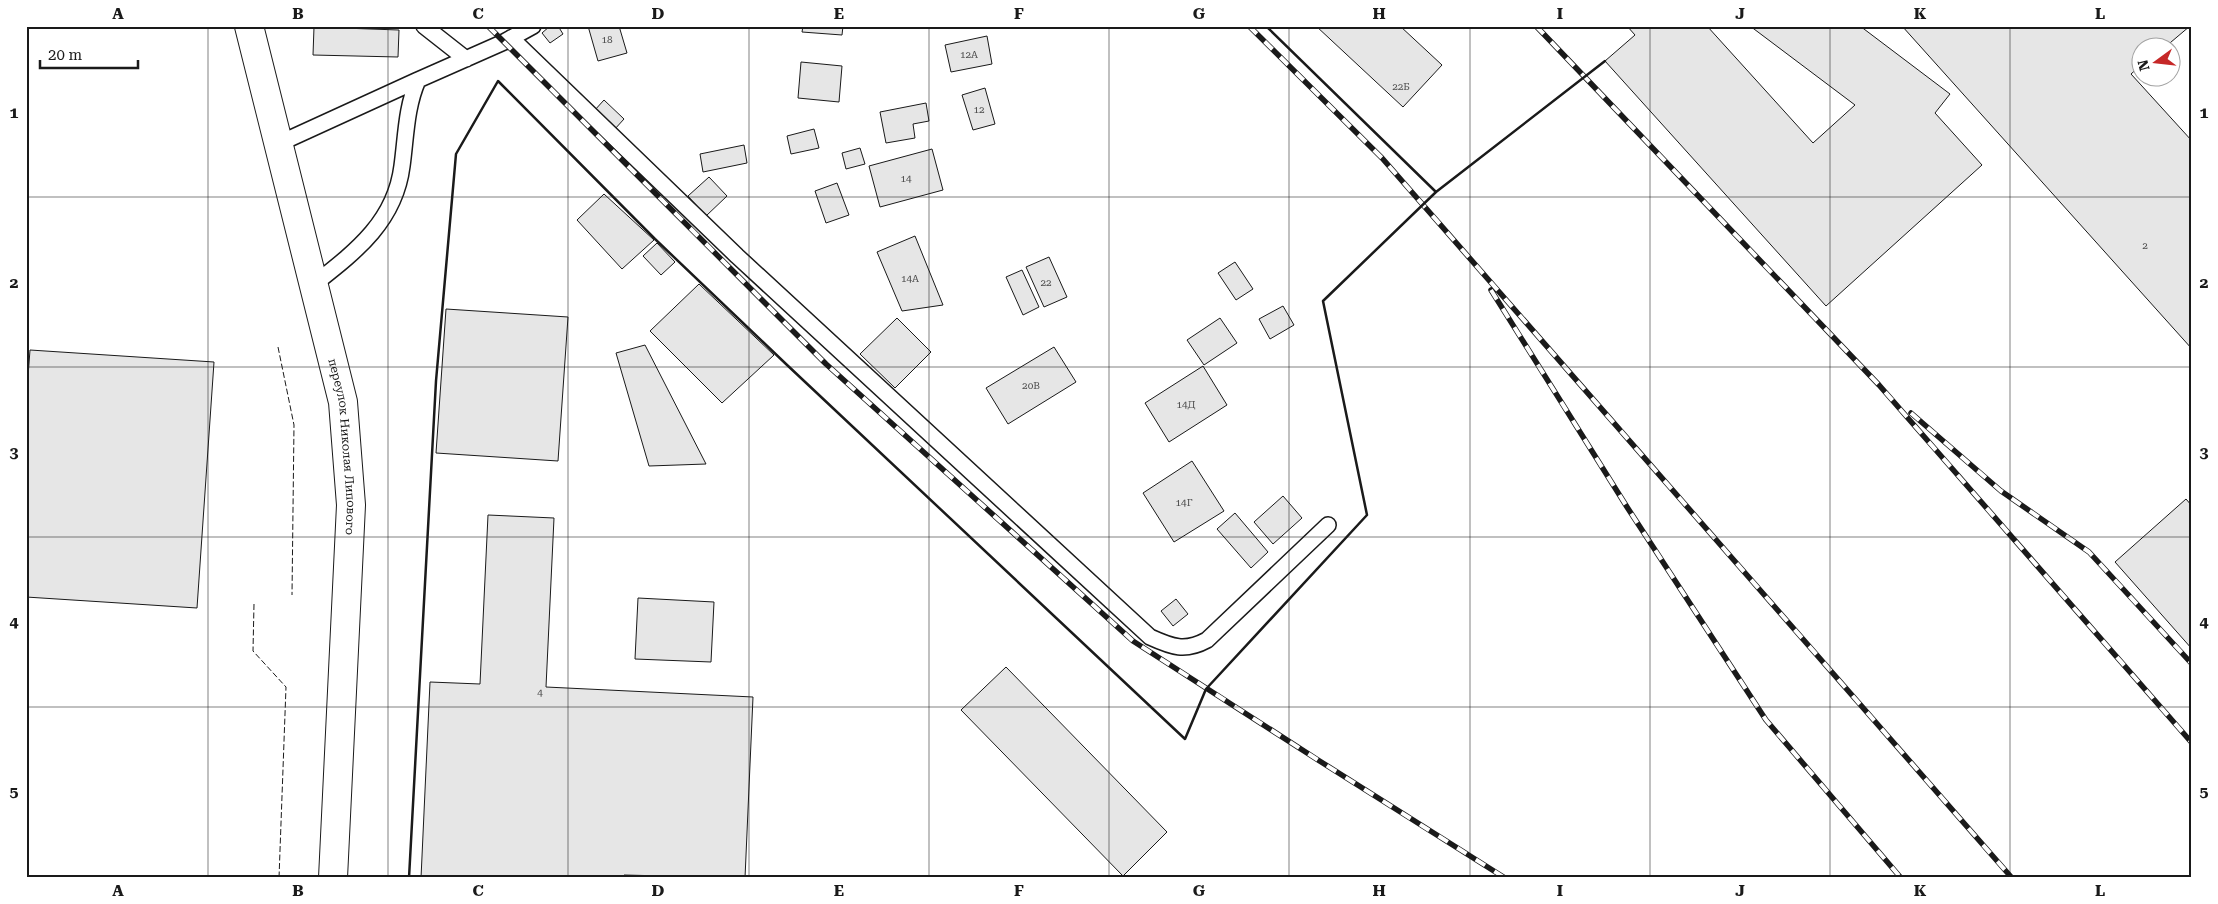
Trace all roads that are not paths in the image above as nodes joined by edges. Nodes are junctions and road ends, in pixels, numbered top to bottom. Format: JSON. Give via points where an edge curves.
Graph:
{"nodes":[{"id":1,"x":249,"y":26,"type":"edge"},
{"id":2,"x":424,"y":26,"type":"edge"},
{"id":3,"x":533,"y":26,"type":"edge"},
{"id":4,"x":511,"y":38,"type":"junction"},
{"id":5,"x":466,"y":58,"type":"junction"},
{"id":6,"x":418,"y":80,"type":"junction"},
{"id":7,"x":278,"y":144,"type":"junction"},
{"id":8,"x":313,"y":285,"type":"junction"},
{"id":9,"x":1328,"y":525,"type":"dead end"},
{"id":10,"x":333,"y":878,"type":"edge"}],
"edges":[{"from":1,"to":7,"type":"street","name":"переулок Николая Липового"},
{"from":2,"to":5,"type":"lane"},
{"from":3,"to":4,"type":"lane"},
{"from":4,"to":5,"type":"lane"},
{"from":4,"to":9,"type":"lane","via":[[737,256],[1150,637],[1180,647],[1193,647],[1207,640]]},
{"from":5,"to":6,"type":"lane"},
{"from":6,"to":7,"type":"lane"},
{"from":6,"to":8,"type":"lane","via":[[410,97],[398,190],[387,213],[359,248]]},
{"from":7,"to":8,"type":"street","name":"переулок Николая Липового"},
{"from":8,"to":10,"type":"street","name":"переулок Николая Липового","via":[[342,402],[351,505]]}]}
